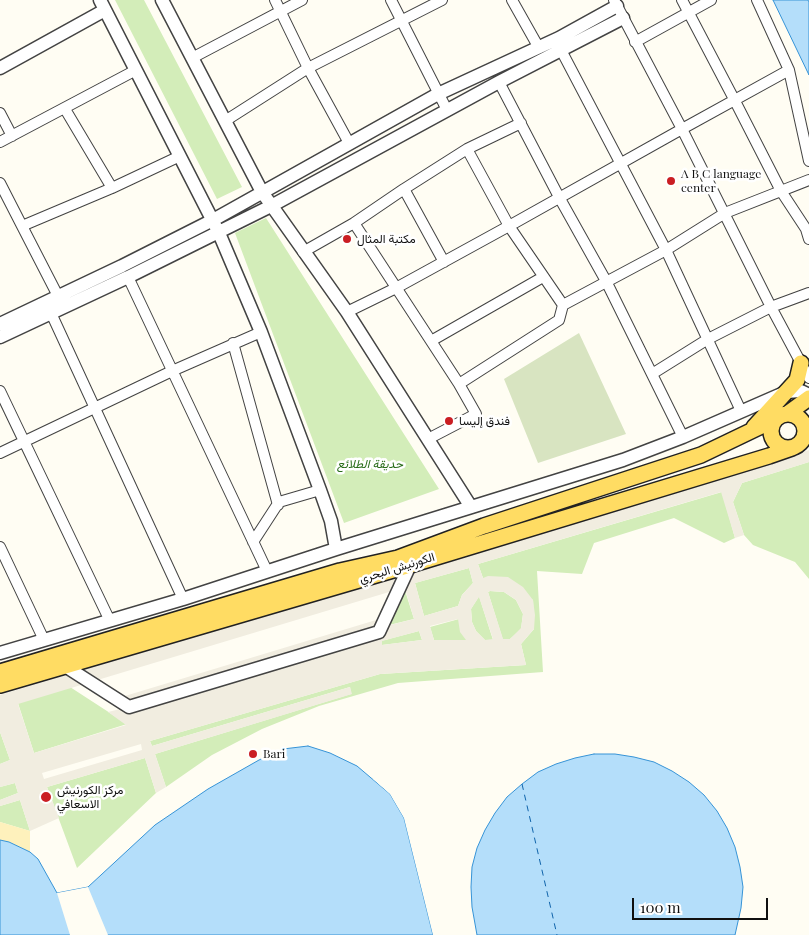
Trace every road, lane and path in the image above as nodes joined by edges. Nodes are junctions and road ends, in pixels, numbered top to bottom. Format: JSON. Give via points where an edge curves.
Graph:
{"nodes":[{"id":1,"x":162,"y":0,"type":"edge"},
{"id":2,"x":275,"y":0,"type":"edge"},
{"id":3,"x":302,"y":0,"type":"edge"},
{"id":4,"x":391,"y":0,"type":"edge"},
{"id":5,"x":442,"y":0,"type":"edge"},
{"id":6,"x":512,"y":0,"type":"edge"},
{"id":7,"x":682,"y":0,"type":"edge"},
{"id":8,"x":711,"y":0,"type":"edge"},
{"id":9,"x":757,"y":0,"type":"edge"},
{"id":10,"x":616,"y":3,"type":"edge"},
{"id":11,"x":103,"y":5,"type":"edge"},
{"id":12,"x":281,"y":12,"type":"junction"},
{"id":13,"x":688,"y":12,"type":"junction"},
{"id":14,"x":624,"y":18,"type":"junction"},
{"id":15,"x":402,"y":21,"type":"junction"},
{"id":16,"x":636,"y":42,"type":"junction"},
{"id":17,"x":539,"y":48,"type":"junction"},
{"id":18,"x":561,"y":50,"type":"junction"},
{"id":19,"x":192,"y":58,"type":"junction"},
{"id":20,"x":0,"y":68,"type":"edge"},
{"id":21,"x":308,"y":68,"type":"junction"},
{"id":22,"x":136,"y":70,"type":"junction"},
{"id":23,"x":789,"y":70,"type":"junction"},
{"id":24,"x":499,"y":82,"type":"junction"},
{"id":25,"x":438,"y":94,"type":"junction"},
{"id":26,"x":735,"y":101,"type":"junction"},
{"id":27,"x":65,"y":109,"type":"junction"},
{"id":28,"x":447,"y":110,"type":"junction"},
{"id":29,"x":0,"y":113,"type":"edge"},
{"id":30,"x":225,"y":121,"type":"junction"},
{"id":31,"x":521,"y":123,"type":"junction"},
{"id":32,"x":682,"y":128,"type":"junction"},
{"id":33,"x":12,"y":136,"type":"junction"},
{"id":34,"x":0,"y":142,"type":"edge"},
{"id":35,"x":350,"y":143,"type":"junction"},
{"id":36,"x":467,"y":149,"type":"junction"},
{"id":37,"x":180,"y":156,"type":"junction"},
{"id":38,"x":809,"y":161,"type":"edge"},
{"id":39,"x":620,"y":164,"type":"junction"},
{"id":40,"x":809,"y":180,"type":"edge"},
{"id":41,"x":0,"y":183,"type":"edge"},
{"id":42,"x":112,"y":188,"type":"junction"},
{"id":43,"x":404,"y":189,"type":"junction"},
{"id":44,"x":781,"y":191,"type":"junction"},
{"id":45,"x":262,"y":192,"type":"junction"},
{"id":46,"x":559,"y":197,"type":"junction"},
{"id":47,"x":271,"y":206,"type":"junction"},
{"id":48,"x":725,"y":213,"type":"junction"},
{"id":49,"x":213,"y":220,"type":"junction"},
{"id":50,"x":354,"y":223,"type":"junction"},
{"id":51,"x":22,"y":226,"type":"junction"},
{"id":52,"x":509,"y":226,"type":"junction"},
{"id":53,"x":219,"y":233,"type":"junction"},
{"id":54,"x":809,"y":239,"type":"edge"},
{"id":55,"x":666,"y":250,"type":"junction"},
{"id":56,"x":303,"y":252,"type":"junction"},
{"id":57,"x":444,"y":262,"type":"junction"},
{"id":58,"x":128,"y":277,"type":"junction"},
{"id":59,"x":543,"y":277,"type":"junction"},
{"id":60,"x":606,"y":281,"type":"junction"},
{"id":61,"x":396,"y":288,"type":"junction"},
{"id":62,"x":809,"y":293,"type":"edge"},
{"id":63,"x":58,"y":296,"type":"junction"},
{"id":64,"x":563,"y":305,"type":"junction"},
{"id":65,"x":771,"y":307,"type":"junction"},
{"id":66,"x":51,"y":312,"type":"junction"},
{"id":67,"x":347,"y":312,"type":"junction"},
{"id":68,"x":0,"y":324,"type":"edge"},
{"id":69,"x":261,"y":332,"type":"junction"},
{"id":70,"x":0,"y":337,"type":"edge"},
{"id":71,"x":708,"y":339,"type":"junction"},
{"id":72,"x":431,"y":342,"type":"junction"},
{"id":73,"x":233,"y":343,"type":"junction"},
{"id":74,"x":801,"y":363,"type":"junction"},
{"id":75,"x":172,"y":371,"type":"junction"},
{"id":76,"x":652,"y":374,"type":"junction"},
{"id":77,"x":809,"y":378,"type":"edge"},
{"id":78,"x":459,"y":384,"type":"junction"},
{"id":79,"x":0,"y":391,"type":"edge"},
{"id":80,"x":786,"y":392,"type":"junction"},
{"id":81,"x":809,"y":396,"type":"edge"},
{"id":82,"x":95,"y":407,"type":"junction"},
{"id":83,"x":741,"y":411,"type":"junction"},
{"id":84,"x":782,"y":417,"type":"junction"},
{"id":85,"x":748,"y":434,"type":"junction"},
{"id":86,"x":807,"y":434,"type":"edge"},
{"id":87,"x":683,"y":437,"type":"junction"},
{"id":88,"x":428,"y":439,"type":"junction"},
{"id":89,"x":25,"y":440,"type":"junction"},
{"id":90,"x":792,"y":448,"type":"junction"},
{"id":91,"x":0,"y":452,"type":"edge"},
{"id":92,"x":320,"y":490,"type":"junction"},
{"id":93,"x":278,"y":505,"type":"junction"},
{"id":94,"x":471,"y":507,"type":"junction"},
{"id":95,"x":253,"y":542,"type":"junction"},
{"id":96,"x":0,"y":547,"type":"edge"},
{"id":97,"x":336,"y":549,"type":"junction"},
{"id":98,"x":410,"y":565,"type":"junction"},
{"id":99,"x":267,"y":571,"type":"junction"},
{"id":100,"x":183,"y":599,"type":"junction"},
{"id":101,"x":110,"y":621,"type":"junction"},
{"id":102,"x":44,"y":640,"type":"junction"},
{"id":103,"x":0,"y":653,"type":"edge"},
{"id":104,"x":65,"y":666,"type":"junction"},
{"id":105,"x":0,"y":672,"type":"edge"},
{"id":106,"x":0,"y":685,"type":"edge"}],
"edges":[{"from":1,"to":19,"type":"street"},
{"from":2,"to":12,"type":"street"},
{"from":3,"to":12,"type":"street"},
{"from":4,"to":15,"type":"street"},
{"from":5,"to":15,"type":"street"},
{"from":6,"to":17,"type":"street"},
{"from":7,"to":13,"type":"street"},
{"from":8,"to":13,"type":"street"},
{"from":9,"to":23,"type":"street"},
{"from":10,"to":14,"type":"street"},
{"from":10,"to":17,"type":"street"},
{"from":11,"to":20,"type":"street"},
{"from":11,"to":22,"type":"street"},
{"from":12,"to":19,"type":"street"},
{"from":12,"to":21,"type":"street"},
{"from":13,"to":16,"type":"street"},
{"from":13,"to":26,"type":"street"},
{"from":14,"to":16,"type":"street"},
{"from":14,"to":18,"type":"street"},
{"from":15,"to":21,"type":"street"},
{"from":15,"to":25,"type":"street"},
{"from":16,"to":32,"type":"street"},
{"from":17,"to":25,"type":"street"},
{"from":18,"to":24,"type":"street"},
{"from":18,"to":39,"type":"street"},
{"from":19,"to":30,"type":"street"},
{"from":21,"to":30,"type":"street"},
{"from":21,"to":35,"type":"street"},
{"from":22,"to":27,"type":"street"},
{"from":22,"to":37,"type":"street"},
{"from":23,"to":26,"type":"street"},
{"from":23,"to":38,"type":"street"},
{"from":24,"to":28,"type":"street"},
{"from":24,"to":31,"type":"street"},
{"from":25,"to":28,"type":"street"},
{"from":25,"to":35,"type":"street"},
{"from":26,"to":32,"type":"street"},
{"from":26,"to":44,"type":"street"},
{"from":27,"to":33,"type":"street"},
{"from":27,"to":42,"type":"street"},
{"from":28,"to":47,"type":"street"},
{"from":29,"to":33,"type":"street"},
{"from":30,"to":45,"type":"street"},
{"from":31,"to":36,"type":"street"},
{"from":31,"to":46,"type":"street"},
{"from":32,"to":39,"type":"street"},
{"from":32,"to":48,"type":"street"},
{"from":33,"to":34,"type":"street"},
{"from":35,"to":45,"type":"street"},
{"from":36,"to":43,"type":"street"},
{"from":36,"to":52,"type":"street"},
{"from":37,"to":42,"type":"street"},
{"from":37,"to":49,"type":"street"},
{"from":39,"to":46,"type":"street"},
{"from":39,"to":55,"type":"street"},
{"from":40,"to":44,"type":"street"},
{"from":41,"to":51,"type":"street"},
{"from":42,"to":51,"type":"street"},
{"from":43,"to":50,"type":"street"},
{"from":43,"to":57,"type":"street"},
{"from":44,"to":48,"type":"street"},
{"from":44,"to":54,"type":"street"},
{"from":45,"to":47,"type":"street"},
{"from":45,"to":49,"type":"street"},
{"from":46,"to":52,"type":"street"},
{"from":46,"to":60,"type":"street"},
{"from":47,"to":53,"type":"street"},
{"from":47,"to":56,"type":"street"},
{"from":48,"to":55,"type":"street"},
{"from":48,"to":65,"type":"street"},
{"from":49,"to":53,"type":"street"},
{"from":49,"to":63,"type":"street"},
{"from":50,"to":56,"type":"street"},
{"from":50,"to":61,"type":"street"},
{"from":51,"to":63,"type":"street"},
{"from":52,"to":57,"type":"street"},
{"from":52,"to":59,"type":"street"},
{"from":53,"to":58,"type":"street"},
{"from":53,"to":69,"type":"street"},
{"from":55,"to":60,"type":"street"},
{"from":55,"to":71,"type":"street"},
{"from":56,"to":67,"type":"street"},
{"from":57,"to":61,"type":"street"},
{"from":58,"to":66,"type":"street"},
{"from":58,"to":75,"type":"street"},
{"from":59,"to":64,"type":"street"},
{"from":59,"to":72,"type":"street"},
{"from":60,"to":64,"type":"street"},
{"from":60,"to":76,"type":"street"},
{"from":61,"to":67,"type":"street"},
{"from":61,"to":72,"type":"street"},
{"from":62,"to":65,"type":"street"},
{"from":63,"to":68,"type":"street"},
{"from":64,"to":78,"type":"street","via":[[559,320]]},
{"from":65,"to":71,"type":"street"},
{"from":65,"to":74,"type":"street"},
{"from":66,"to":70,"type":"street"},
{"from":66,"to":82,"type":"street"},
{"from":67,"to":88,"type":"street"},
{"from":69,"to":73,"type":"street"},
{"from":69,"to":92,"type":"street"},
{"from":71,"to":76,"type":"street"},
{"from":71,"to":83,"type":"street"},
{"from":72,"to":78,"type":"street"},
{"from":73,"to":75,"type":"street"},
{"from":73,"to":93,"type":"street"},
{"from":74,"to":77,"type":"street"},
{"from":74,"to":80,"type":"main road","via":[[797,380]]},
{"from":75,"to":82,"type":"street"},
{"from":75,"to":95,"type":"street"},
{"from":76,"to":87,"type":"street"},
{"from":78,"to":88,"type":"street","via":[[476,414]]},
{"from":79,"to":89,"type":"street"},
{"from":80,"to":81,"type":"street","via":[[801,391]]},
{"from":80,"to":83,"type":"street"},
{"from":80,"to":85,"type":"main road"},
{"from":81,"to":84,"type":"main road","name":"الكورنيش البحري"},
{"from":82,"to":89,"type":"street"},
{"from":82,"to":100,"type":"street"},
{"from":83,"to":87,"type":"street"},
{"from":84,"to":85,"type":"main road","name":"الكورنيش البحري"},
{"from":84,"to":86,"type":"main road","via":[[793,415],[803,423]]},
{"from":84,"to":90,"type":"main road","via":[[771,430],[775,442]]},
{"from":85,"to":105,"type":"main road","name":"الكورنيش البحري","via":[[701,455],[484,526],[398,558],[340,571]]},
{"from":86,"to":90,"type":"main road"},
{"from":87,"to":94,"type":"street","via":[[622,460]]},
{"from":88,"to":94,"type":"street"},
{"from":89,"to":91,"type":"street"},
{"from":89,"to":101,"type":"street"},
{"from":90,"to":98,"type":"main road","name":"الكورنيش البحري"},
{"from":92,"to":93,"type":"street"},
{"from":92,"to":97,"type":"street","via":[[331,521]]},
{"from":93,"to":95,"type":"street"},
{"from":94,"to":97,"type":"street"},
{"from":95,"to":99,"type":"street"},
{"from":96,"to":102,"type":"street"},
{"from":97,"to":99,"type":"street"},
{"from":98,"to":104,"type":"main road","name":"الكورنيش البحري"},
{"from":98,"to":104,"type":"street","via":[[379,632],[129,707]]},
{"from":99,"to":100,"type":"street"},
{"from":100,"to":101,"type":"street"},
{"from":101,"to":102,"type":"street"},
{"from":102,"to":103,"type":"street"},
{"from":104,"to":106,"type":"main road","name":"الكورنيش البحري"}]}
